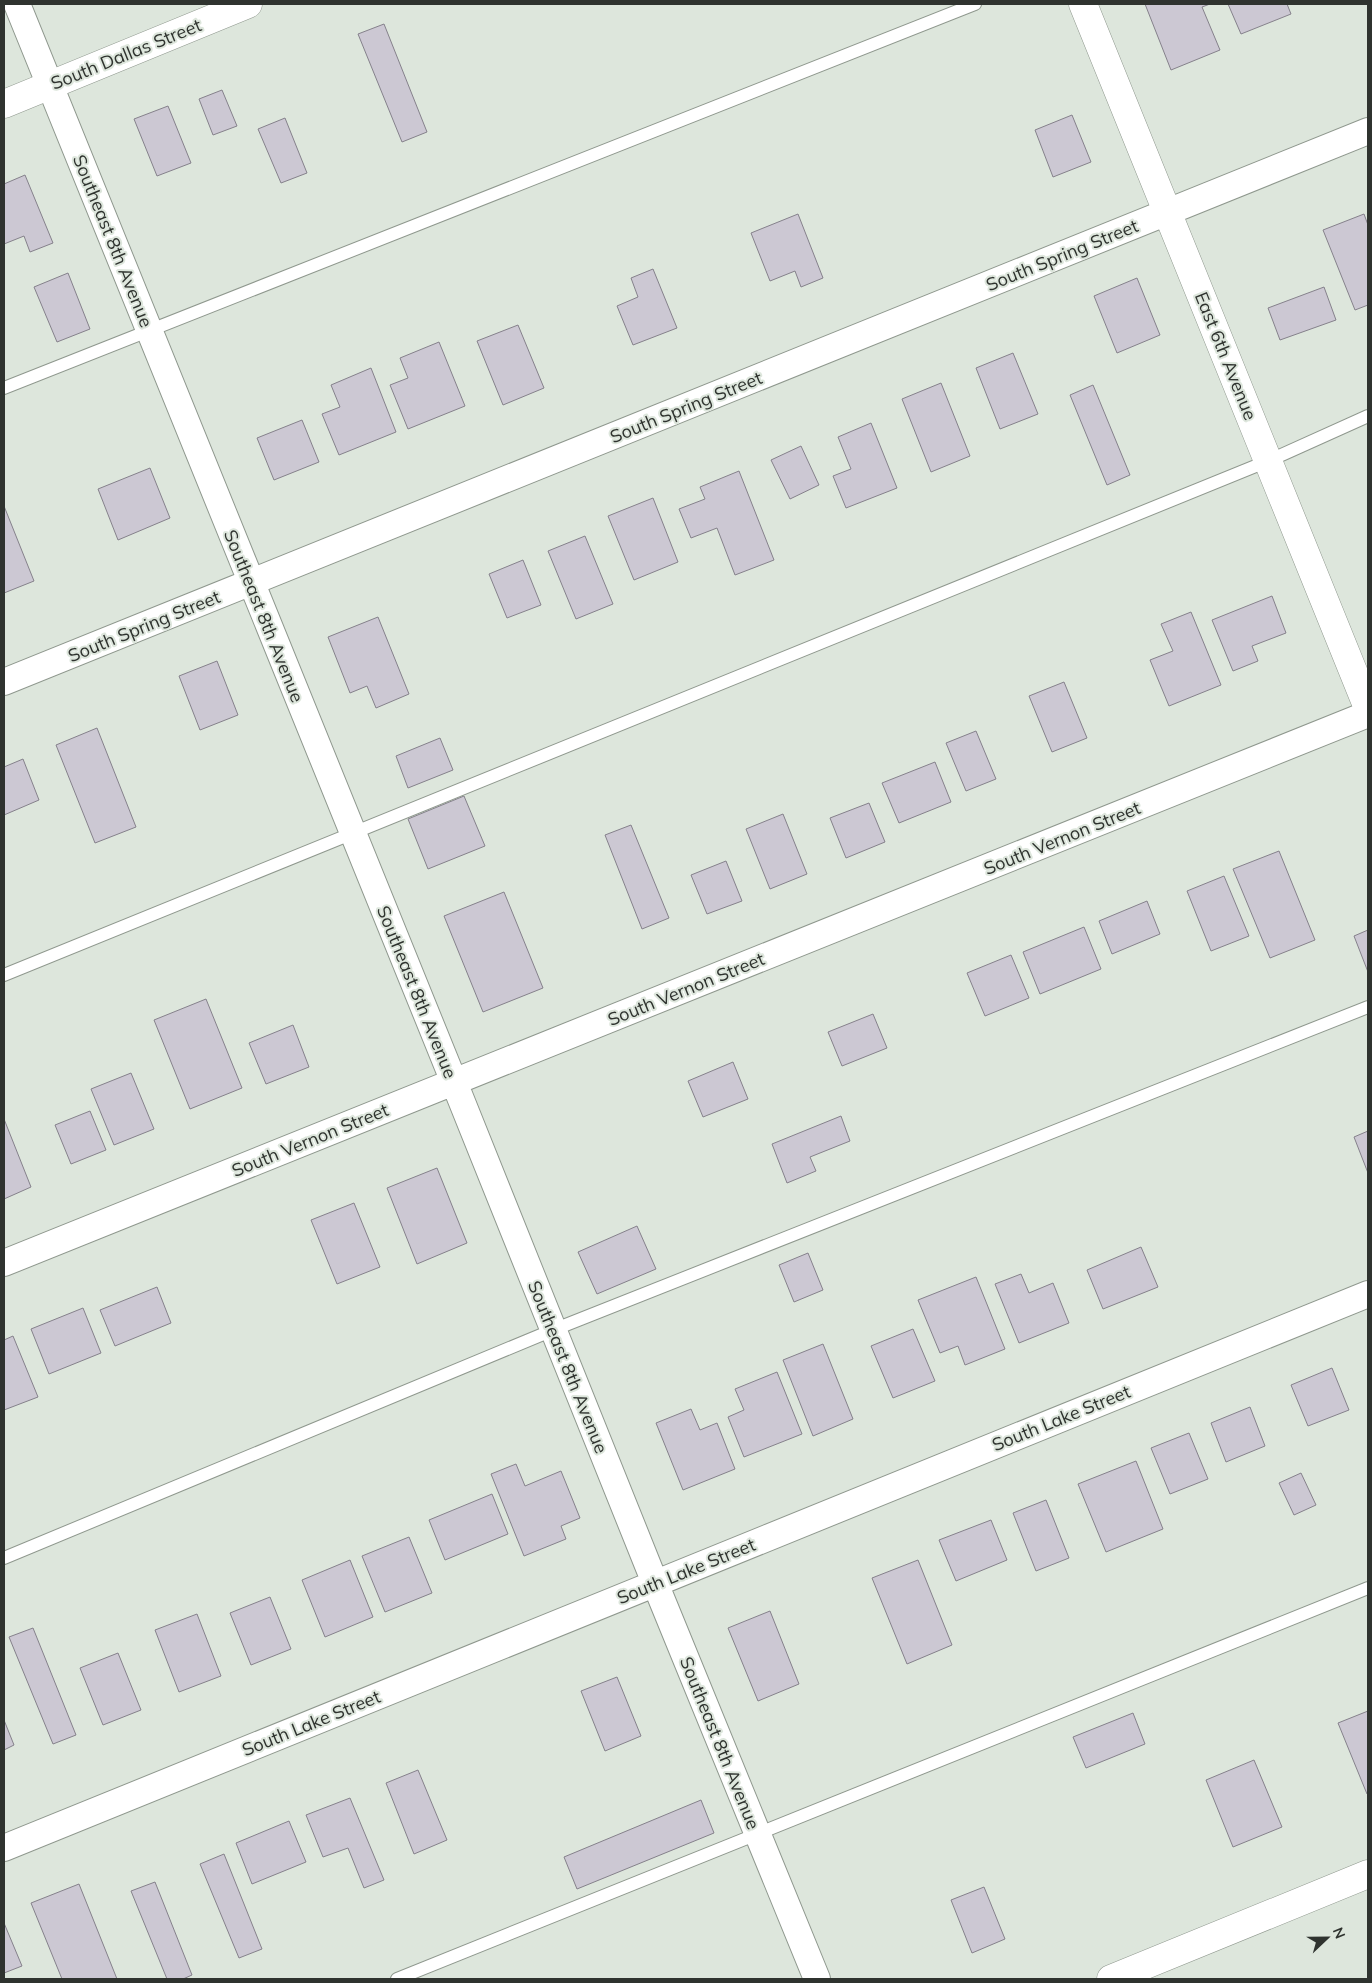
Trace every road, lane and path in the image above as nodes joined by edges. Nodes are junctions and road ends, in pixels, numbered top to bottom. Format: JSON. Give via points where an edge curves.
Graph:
{"nodes":[{"id":1,"x":17,"y":4,"type":"edge"},
{"id":2,"x":248,"y":4,"type":"edge"},
{"id":3,"x":975,"y":4,"type":"edge"},
{"id":4,"x":1084,"y":4,"type":"edge"},
{"id":5,"x":50,"y":85,"type":"junction"},
{"id":6,"x":4,"y":104,"type":"edge"},
{"id":7,"x":1368,"y":131,"type":"edge"},
{"id":8,"x":1167,"y":212,"type":"junction"},
{"id":9,"x":148,"y":330,"type":"junction"},
{"id":10,"x":4,"y":388,"type":"edge"},
{"id":11,"x":1368,"y":416,"type":"edge"},
{"id":12,"x":1268,"y":461,"type":"junction"},
{"id":13,"x":250,"y":583,"type":"junction"},
{"id":14,"x":4,"y":682,"type":"edge"},
{"id":15,"x":1368,"y":708,"type":"edge"},
{"id":16,"x":1368,"y":714,"type":"edge"},
{"id":17,"x":352,"y":833,"type":"junction"},
{"id":18,"x":4,"y":975,"type":"edge"},
{"id":19,"x":1368,"y":1007,"type":"edge"},
{"id":20,"x":454,"y":1082,"type":"junction"},
{"id":21,"x":4,"y":1263,"type":"edge"},
{"id":22,"x":1368,"y":1294,"type":"edge"},
{"id":23,"x":553,"y":1330,"type":"junction"},
{"id":24,"x":4,"y":1558,"type":"edge"},
{"id":25,"x":655,"y":1583,"type":"junction"},
{"id":26,"x":1368,"y":1588,"type":"edge"},
{"id":27,"x":757,"y":1834,"type":"junction"},
{"id":28,"x":4,"y":1848,"type":"edge"},
{"id":29,"x":1368,"y":1874,"type":"edge"},
{"id":30,"x":397,"y":1979,"type":"edge"},
{"id":31,"x":817,"y":1979,"type":"edge"},
{"id":32,"x":1111,"y":1979,"type":"edge"}],
"edges":[{"from":1,"to":5,"type":"street","name":"Southeast 8th Avenue"},
{"from":2,"to":5,"type":"street","name":"South Dallas Street"},
{"from":3,"to":9,"type":"lane"},
{"from":4,"to":8,"type":"street","name":"East 6th Avenue"},
{"from":5,"to":6,"type":"street","name":"South Dallas Street"},
{"from":5,"to":9,"type":"street","name":"Southeast 8th Avenue"},
{"from":7,"to":8,"type":"street","name":"South Spring Street"},
{"from":8,"to":12,"type":"street","name":"East 6th Avenue"},
{"from":8,"to":13,"type":"street","name":"South Spring Street"},
{"from":9,"to":10,"type":"lane"},
{"from":9,"to":13,"type":"street","name":"Southeast 8th Avenue"},
{"from":11,"to":12,"type":"lane"},
{"from":12,"to":15,"type":"street","name":"East 6th Avenue"},
{"from":12,"to":17,"type":"lane"},
{"from":13,"to":14,"type":"street","name":"South Spring Street"},
{"from":13,"to":17,"type":"street","name":"Southeast 8th Avenue"},
{"from":16,"to":20,"type":"street","name":"South Vernon Street"},
{"from":17,"to":18,"type":"lane"},
{"from":17,"to":20,"type":"street","name":"Southeast 8th Avenue"},
{"from":19,"to":23,"type":"lane"},
{"from":20,"to":21,"type":"street","name":"South Vernon Street"},
{"from":20,"to":23,"type":"street","name":"Southeast 8th Avenue"},
{"from":22,"to":25,"type":"street","name":"South Lake Street"},
{"from":23,"to":24,"type":"lane"},
{"from":23,"to":25,"type":"street","name":"Southeast 8th Avenue"},
{"from":25,"to":27,"type":"street","name":"Southeast 8th Avenue"},
{"from":25,"to":28,"type":"street","name":"South Lake Street"},
{"from":26,"to":27,"type":"lane"},
{"from":27,"to":30,"type":"lane"},
{"from":27,"to":31,"type":"street","name":"Southeast 8th Avenue"},
{"from":29,"to":32,"type":"street"}]}
